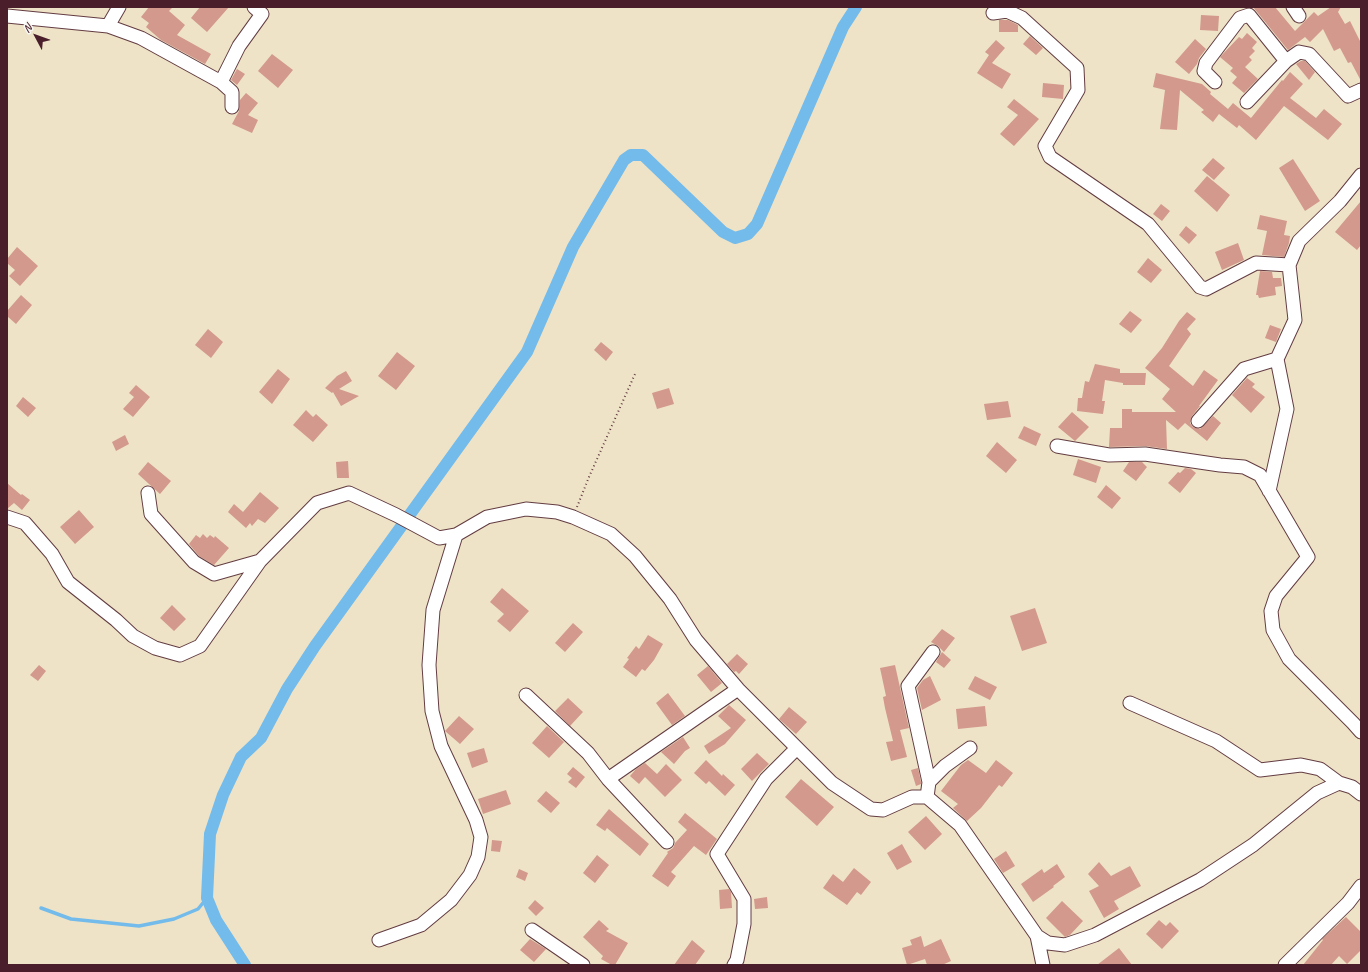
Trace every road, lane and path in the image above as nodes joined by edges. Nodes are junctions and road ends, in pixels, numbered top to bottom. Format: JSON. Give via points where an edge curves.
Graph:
{"nodes":[{"id":1,"x":118,"y":7,"type":"edge"},
{"id":2,"x":254,"y":7,"type":"edge"},
{"id":3,"x":37,"y":12,"type":"edge"},
{"id":4,"x":993,"y":13,"type":"dead end"},
{"id":5,"x":7,"y":16,"type":"edge"},
{"id":6,"x":108,"y":26,"type":"junction"},
{"id":7,"x":1286,"y":62,"type":"junction"},
{"id":8,"x":221,"y":82,"type":"junction"},
{"id":9,"x":1215,"y":82,"type":"dead end"},
{"id":10,"x":1361,"y":90,"type":"edge"},
{"id":11,"x":1247,"y":102,"type":"dead end"},
{"id":12,"x":232,"y":106,"type":"dead end"},
{"id":13,"x":1361,"y":175,"type":"edge"},
{"id":14,"x":1289,"y":265,"type":"junction"},
{"id":15,"x":1277,"y":359,"type":"junction"},
{"id":16,"x":635,"y":374,"type":"dead end"},
{"id":17,"x":1198,"y":421,"type":"dead end"},
{"id":18,"x":1057,"y":446,"type":"dead end"},
{"id":19,"x":1269,"y":491,"type":"junction"},
{"id":20,"x":148,"y":493,"type":"dead end"},
{"id":21,"x":7,"y":517,"type":"edge"},
{"id":22,"x":573,"y":517,"type":"junction"},
{"id":23,"x":456,"y":535,"type":"junction"},
{"id":24,"x":260,"y":561,"type":"junction"},
{"id":25,"x":933,"y":652,"type":"dead end"},
{"id":26,"x":738,"y":689,"type":"junction"},
{"id":27,"x":526,"y":695,"type":"dead end"},
{"id":28,"x":1130,"y":703,"type":"dead end"},
{"id":29,"x":1361,"y":732,"type":"edge"},
{"id":30,"x":797,"y":748,"type":"junction"},
{"id":31,"x":970,"y":748,"type":"dead end"},
{"id":32,"x":608,"y":779,"type":"junction"},
{"id":33,"x":929,"y":782,"type":"junction"},
{"id":34,"x":1339,"y":784,"type":"junction"},
{"id":35,"x":1361,"y":794,"type":"edge"},
{"id":36,"x":927,"y":797,"type":"junction"},
{"id":37,"x":667,"y":842,"type":"dead end"},
{"id":38,"x":1361,"y":886,"type":"edge"},
{"id":39,"x":532,"y":930,"type":"dead end"},
{"id":40,"x":1037,"y":936,"type":"junction"},
{"id":41,"x":379,"y":940,"type":"dead end"},
{"id":42,"x":739,"y":963,"type":"edge"},
{"id":43,"x":583,"y":965,"type":"edge"},
{"id":44,"x":1043,"y":965,"type":"edge"},
{"id":45,"x":1285,"y":965,"type":"edge"}],
"edges":[{"from":1,"to":6,"type":"street"},
{"from":2,"to":8,"type":"street","via":[[262,14],[239,46]]},
{"from":3,"to":5,"type":"street"},
{"from":3,"to":6,"type":"street"},
{"from":4,"to":14,"type":"street","via":[[1007,11],[1022,18],[1077,68],[1078,90],[1045,146],[1050,158],[1148,224],[1200,287],[1206,289],[1256,263]]},
{"from":6,"to":8,"type":"street","via":[[141,38]]},
{"from":7,"to":9,"type":"street","via":[[1249,15],[1240,18],[1206,63],[1204,71]]},
{"from":7,"to":10,"type":"street","via":[[1299,52],[1309,54],[1348,96]]},
{"from":7,"to":11,"type":"street"},
{"from":8,"to":12,"type":"street","via":[[232,92]]},
{"from":13,"to":14,"type":"street","via":[[1340,201],[1299,241]]},
{"from":14,"to":15,"type":"street","via":[[1294,320]]},
{"from":15,"to":17,"type":"street","via":[[1244,369]]},
{"from":15,"to":19,"type":"street","via":[[1287,409]]},
{"from":16,"to":22,"type":"path"},
{"from":18,"to":19,"type":"street","via":[[1109,455],[1145,454],[1244,467],[1260,475]]},
{"from":19,"to":29,"type":"street","via":[[1308,557],[1276,596],[1271,611],[1272,630],[1289,659]]},
{"from":20,"to":24,"type":"street","via":[[151,514],[194,562],[214,574]]},
{"from":21,"to":24,"type":"street","via":[[25,523],[52,554],[68,582],[133,636],[155,648],[180,655],[200,646]]},
{"from":22,"to":23,"type":"street","via":[[557,512],[526,509],[487,517]]},
{"from":22,"to":26,"type":"street","via":[[611,534],[636,556],[670,599],[696,640]]},
{"from":23,"to":24,"type":"street","via":[[439,538],[349,493],[317,504]]},
{"from":23,"to":41,"type":"street","via":[[433,610],[429,665],[432,711],[441,746],[476,820],[481,837],[478,857],[470,876],[451,900],[421,925]]},
{"from":25,"to":33,"type":"street","via":[[908,686]]},
{"from":26,"to":30,"type":"street"},
{"from":26,"to":32,"type":"street"},
{"from":27,"to":32,"type":"street","via":[[588,753]]},
{"from":28,"to":34,"type":"street","via":[[1216,741],[1260,770],[1301,765],[1320,770]]},
{"from":30,"to":36,"type":"street","via":[[832,783],[871,809],[883,810],[912,797]]},
{"from":30,"to":42,"type":"street","via":[[766,779],[717,854],[744,899]]},
{"from":31,"to":33,"type":"street","via":[[945,766]]},
{"from":32,"to":37,"type":"street"},
{"from":33,"to":36,"type":"street"},
{"from":34,"to":35,"type":"street","via":[[1352,787]]},
{"from":34,"to":40,"type":"street","via":[[1317,794],[1253,845],[1200,880],[1095,935],[1065,945],[1048,943]]},
{"from":36,"to":40,"type":"street","via":[[960,825]]},
{"from":38,"to":45,"type":"street","via":[[1348,903]]},
{"from":39,"to":43,"type":"street"},
{"from":40,"to":44,"type":"street"}]}
